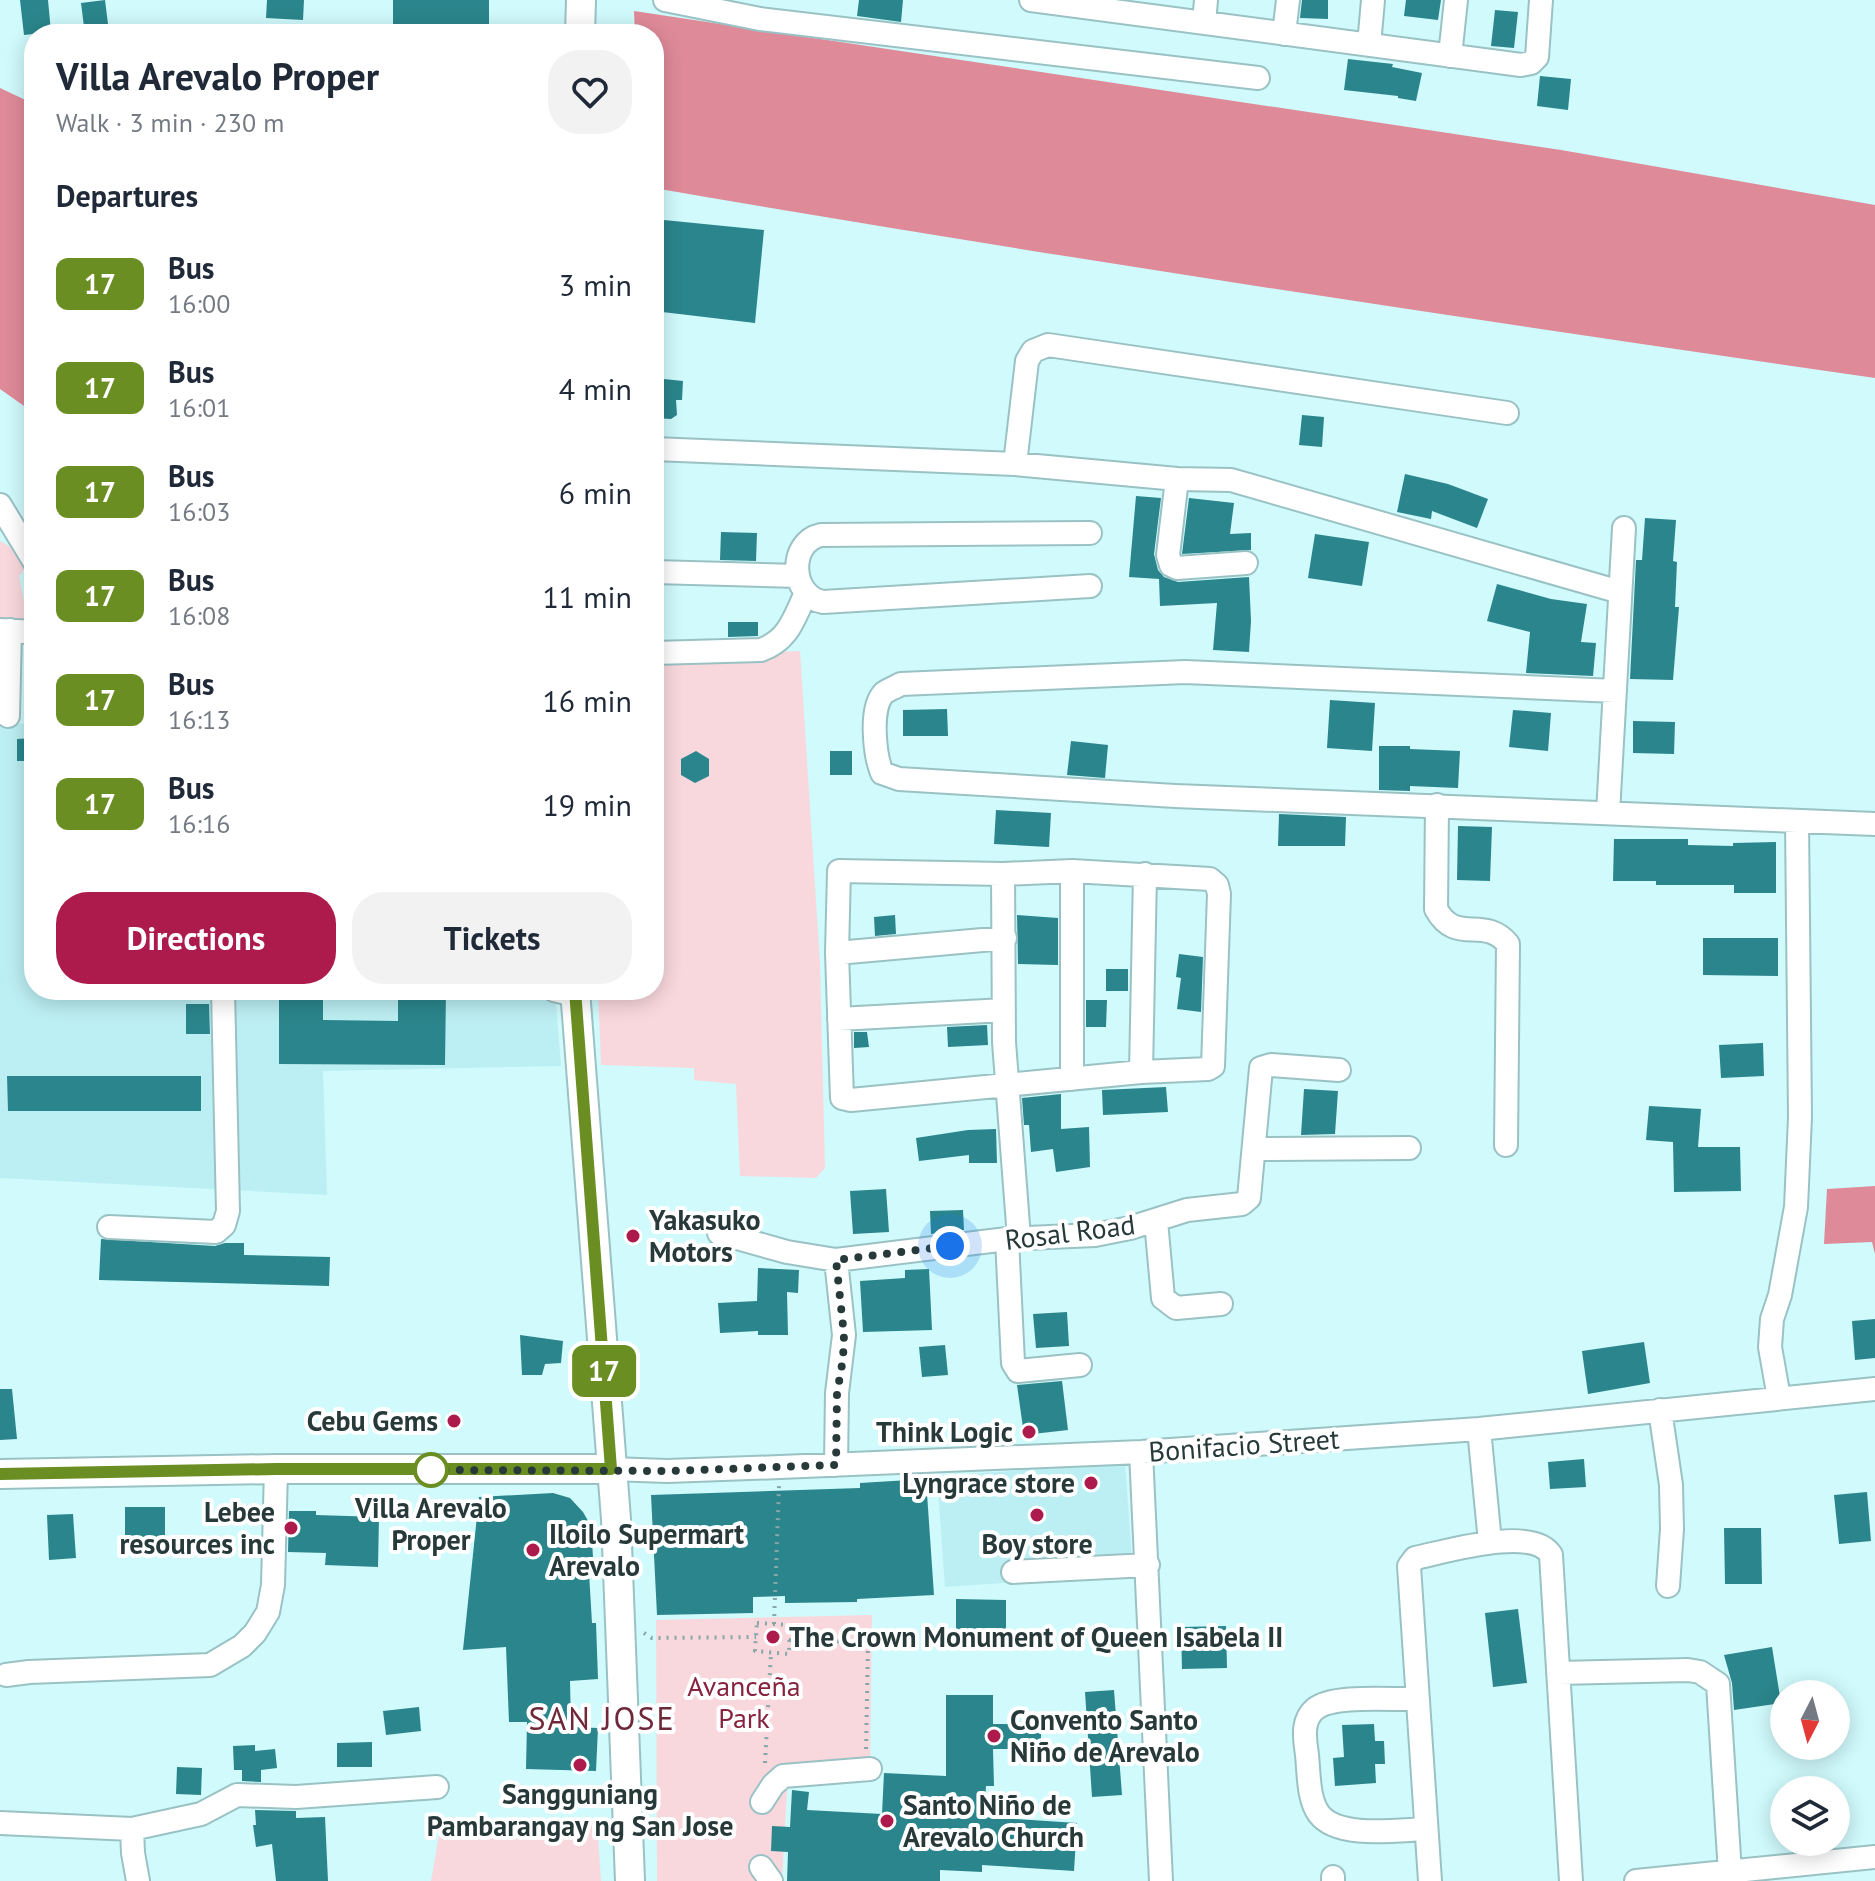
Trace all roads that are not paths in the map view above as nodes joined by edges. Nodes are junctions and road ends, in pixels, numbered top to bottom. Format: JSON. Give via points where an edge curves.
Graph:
{"nodes":[{"id":1,"x":581,"y":0,"type":"edge"},
{"id":2,"x":665,"y":0,"type":"edge"},
{"id":3,"x":1037,"y":0,"type":"edge"},
{"id":4,"x":1288,"y":0,"type":"edge"},
{"id":5,"x":1373,"y":0,"type":"edge"},
{"id":6,"x":1456,"y":0,"type":"edge"},
{"id":7,"x":1541,"y":0,"type":"edge"},
{"id":8,"x":1125,"y":6,"type":"edge"},
{"id":9,"x":1205,"y":11,"type":"edge"},
{"id":10,"x":580,"y":24,"type":"edge"},
{"id":11,"x":1284,"y":34,"type":"junction"},
{"id":12,"x":1369,"y":45,"type":"junction"},
{"id":13,"x":1450,"y":56,"type":"junction"},
{"id":14,"x":1258,"y":78,"type":"dead end"},
{"id":15,"x":1507,"y":413,"type":"dead end"},
{"id":16,"x":664,"y":449,"type":"edge"},
{"id":17,"x":1015,"y":464,"type":"junction"},
{"id":18,"x":1177,"y":479,"type":"junction"},
{"id":19,"x":0,"y":505,"type":"edge"},
{"id":20,"x":1624,"y":528,"type":"dead end"},
{"id":21,"x":1090,"y":533,"type":"dead end"},
{"id":22,"x":24,"y":545,"type":"edge"},
{"id":23,"x":1246,"y":563,"type":"dead end"},
{"id":24,"x":664,"y":573,"type":"edge"},
{"id":25,"x":801,"y":585,"type":"junction"},
{"id":26,"x":1090,"y":586,"type":"dead end"},
{"id":27,"x":1620,"y":592,"type":"junction"},
{"id":28,"x":5,"y":630,"type":"edge"},
{"id":29,"x":664,"y":653,"type":"edge"},
{"id":30,"x":1615,"y":691,"type":"junction"},
{"id":31,"x":8,"y":716,"type":"dead end"},
{"id":32,"x":1437,"y":805,"type":"junction"},
{"id":33,"x":1608,"y":813,"type":"junction"},
{"id":34,"x":1797,"y":821,"type":"junction"},
{"id":35,"x":1875,"y":824,"type":"edge"},
{"id":36,"x":1072,"y":871,"type":"junction"},
{"id":37,"x":1003,"y":874,"type":"junction"},
{"id":38,"x":1145,"y":874,"type":"junction"},
{"id":39,"x":1005,"y":938,"type":"junction"},
{"id":40,"x":837,"y":953,"type":"junction"},
{"id":41,"x":223,"y":1000,"type":"edge"},
{"id":42,"x":569,"y":1000,"type":"edge"},
{"id":43,"x":1004,"y":1010,"type":"junction"},
{"id":44,"x":839,"y":1019,"type":"junction"},
{"id":45,"x":1339,"y":1070,"type":"dead end"},
{"id":46,"x":1141,"y":1072,"type":"junction"},
{"id":47,"x":1072,"y":1079,"type":"junction"},
{"id":48,"x":1007,"y":1085,"type":"junction"},
{"id":49,"x":1506,"y":1145,"type":"dead end"},
{"id":50,"x":1409,"y":1148,"type":"dead end"},
{"id":51,"x":1254,"y":1149,"type":"junction"},
{"id":52,"x":1156,"y":1221,"type":"junction"},
{"id":53,"x":109,"y":1227,"type":"dead end"},
{"id":54,"x":719,"y":1233,"type":"dead end"},
{"id":55,"x":1013,"y":1238,"type":"junction"},
{"id":56,"x":836,"y":1260,"type":"junction"},
{"id":57,"x":1221,"y":1304,"type":"dead end"},
{"id":58,"x":1080,"y":1365,"type":"dead end"},
{"id":59,"x":1875,"y":1389,"type":"edge"},
{"id":60,"x":1779,"y":1398,"type":"junction"},
{"id":61,"x":1660,"y":1410,"type":"junction"},
{"id":62,"x":1479,"y":1429,"type":"junction"},
{"id":63,"x":1141,"y":1452,"type":"junction"},
{"id":64,"x":836,"y":1465,"type":"junction"},
{"id":65,"x":276,"y":1469,"type":"junction"},
{"id":66,"x":611,"y":1469,"type":"junction"},
{"id":67,"x":0,"y":1474,"type":"edge"},
{"id":68,"x":1490,"y":1542,"type":"junction"},
{"id":69,"x":1148,"y":1565,"type":"junction"},
{"id":70,"x":1013,"y":1572,"type":"dead end"},
{"id":71,"x":1668,"y":1586,"type":"dead end"},
{"id":72,"x":1558,"y":1673,"type":"junction"},
{"id":73,"x":6,"y":1675,"type":"dead end"},
{"id":74,"x":1418,"y":1699,"type":"junction"},
{"id":75,"x":868,"y":1769,"type":"road end"},
{"id":76,"x":437,"y":1787,"type":"dead end"},
{"id":77,"x":762,"y":1802,"type":"road end"},
{"id":78,"x":0,"y":1823,"type":"edge"},
{"id":79,"x":132,"y":1829,"type":"junction"},
{"id":80,"x":1426,"y":1829,"type":"junction"},
{"id":81,"x":1875,"y":1857,"type":"edge"},
{"id":82,"x":1730,"y":1873,"type":"junction"},
{"id":83,"x":138,"y":1881,"type":"edge"},
{"id":84,"x":630,"y":1881,"type":"edge"},
{"id":85,"x":1161,"y":1881,"type":"edge"},
{"id":86,"x":1430,"y":1881,"type":"edge"},
{"id":87,"x":1571,"y":1881,"type":"edge"},
{"id":88,"x":1636,"y":1881,"type":"edge"}],
"edges":[{"from":1,"to":10,"type":"main road"},
{"from":2,"to":14,"type":"street","via":[[760,19]]},
{"from":3,"to":8,"type":"street"},
{"from":4,"to":11,"type":"street"},
{"from":5,"to":12,"type":"street"},
{"from":6,"to":13,"type":"street"},
{"from":7,"to":13,"type":"street","via":[[1537,57],[1531,63]]},
{"from":8,"to":9,"type":"street"},
{"from":9,"to":11,"type":"street"},
{"from":11,"to":12,"type":"street"},
{"from":12,"to":13,"type":"street"},
{"from":15,"to":17,"type":"street","via":[[1048,345],[1033,351],[1027,361]]},
{"from":16,"to":17,"type":"street"},
{"from":17,"to":18,"type":"street"},
{"from":18,"to":23,"type":"street","via":[[1171,565]]},
{"from":18,"to":27,"type":"street","via":[[1231,480]]},
{"from":19,"to":22,"type":"street"},
{"from":20,"to":27,"type":"street"},
{"from":21,"to":25,"type":"street","via":[[821,535],[799,553]]},
{"from":24,"to":25,"type":"street"},
{"from":25,"to":26,"type":"street","via":[[823,602]]},
{"from":25,"to":29,"type":"street","via":[[783,640],[772,647]]},
{"from":27,"to":30,"type":"street"},
{"from":28,"to":31,"type":"street"},
{"from":30,"to":32,"type":"street","via":[[1185,672],[901,684],[884,693],[876,707],[876,757],[882,773],[899,779]]},
{"from":30,"to":33,"type":"street"},
{"from":32,"to":33,"type":"street"},
{"from":32,"to":49,"type":"street","via":[[1436,909],[1444,923],[1457,930],[1489,929],[1508,944]]},
{"from":33,"to":34,"type":"street"},
{"from":34,"to":35,"type":"street"},
{"from":34,"to":60,"type":"street","via":[[1800,1117],[1796,1207],[1772,1319],[1770,1347]]},
{"from":36,"to":37,"type":"street"},
{"from":36,"to":38,"type":"street"},
{"from":36,"to":47,"type":"street"},
{"from":37,"to":39,"type":"street"},
{"from":37,"to":40,"type":"street","via":[[839,871]]},
{"from":38,"to":46,"type":"street"},
{"from":38,"to":46,"type":"street","via":[[1210,879],[1219,894],[1213,1066]]},
{"from":39,"to":40,"type":"street"},
{"from":39,"to":43,"type":"street"},
{"from":40,"to":44,"type":"street"},
{"from":41,"to":53,"type":"street","via":[[228,1211],[224,1225],[216,1232]]},
{"from":42,"to":66,"type":"main road"},
{"from":43,"to":44,"type":"street"},
{"from":43,"to":48,"type":"street"},
{"from":44,"to":48,"type":"street","via":[[842,1098]]},
{"from":45,"to":51,"type":"street","name":"Rosal Road","via":[[1261,1068]]},
{"from":46,"to":47,"type":"street"},
{"from":47,"to":48,"type":"street"},
{"from":48,"to":55,"type":"street"},
{"from":50,"to":51,"type":"street"},
{"from":51,"to":52,"type":"street","name":"Rosal Road","via":[[1246,1202],[1187,1210]]},
{"from":52,"to":55,"type":"street","name":"Rosal Road","via":[[1095,1235]]},
{"from":52,"to":57,"type":"street","via":[[1163,1298],[1176,1308]]},
{"from":54,"to":56,"type":"street","name":"Rosal Road"},
{"from":55,"to":56,"type":"street","name":"Rosal Road"},
{"from":55,"to":58,"type":"street","via":[[1013,1363],[1018,1371]]},
{"from":56,"to":64,"type":"street","via":[[844,1335]]},
{"from":59,"to":60,"type":"street","name":"Bonifacio Street"},
{"from":60,"to":61,"type":"street","name":"Bonifacio Street"},
{"from":61,"to":62,"type":"street","name":"Bonifacio Street"},
{"from":61,"to":71,"type":"street","via":[[1671,1485]]},
{"from":62,"to":63,"type":"street","name":"Bonifacio Street"},
{"from":62,"to":68,"type":"street"},
{"from":63,"to":64,"type":"street","name":"Bonifacio Street"},
{"from":63,"to":69,"type":"street"},
{"from":64,"to":66,"type":"street","name":"Bonifacio Street"},
{"from":65,"to":66,"type":"main road"},
{"from":65,"to":67,"type":"main road"},
{"from":65,"to":73,"type":"street","via":[[268,1612],[242,1646],[210,1665]]},
{"from":66,"to":84,"type":"main road"},
{"from":68,"to":72,"type":"street","via":[[1536,1543],[1551,1555]]},
{"from":68,"to":74,"type":"street","via":[[1415,1558],[1409,1566]]},
{"from":69,"to":70,"type":"street"},
{"from":69,"to":85,"type":"street"},
{"from":72,"to":82,"type":"street","via":[[1688,1670],[1718,1684]]},
{"from":72,"to":87,"type":"street"},
{"from":74,"to":80,"type":"street"},
{"from":74,"to":80,"type":"street","via":[[1330,1701],[1313,1710],[1304,1727],[1310,1791],[1318,1813],[1331,1825],[1352,1831]]},
{"from":75,"to":77,"type":"street","via":[[783,1776]]},
{"from":76,"to":79,"type":"street","via":[[296,1797],[237,1795],[201,1814]]},
{"from":78,"to":79,"type":"street"},
{"from":79,"to":83,"type":"street"},
{"from":80,"to":86,"type":"street"},
{"from":81,"to":82,"type":"street"},
{"from":82,"to":88,"type":"street"}]}
